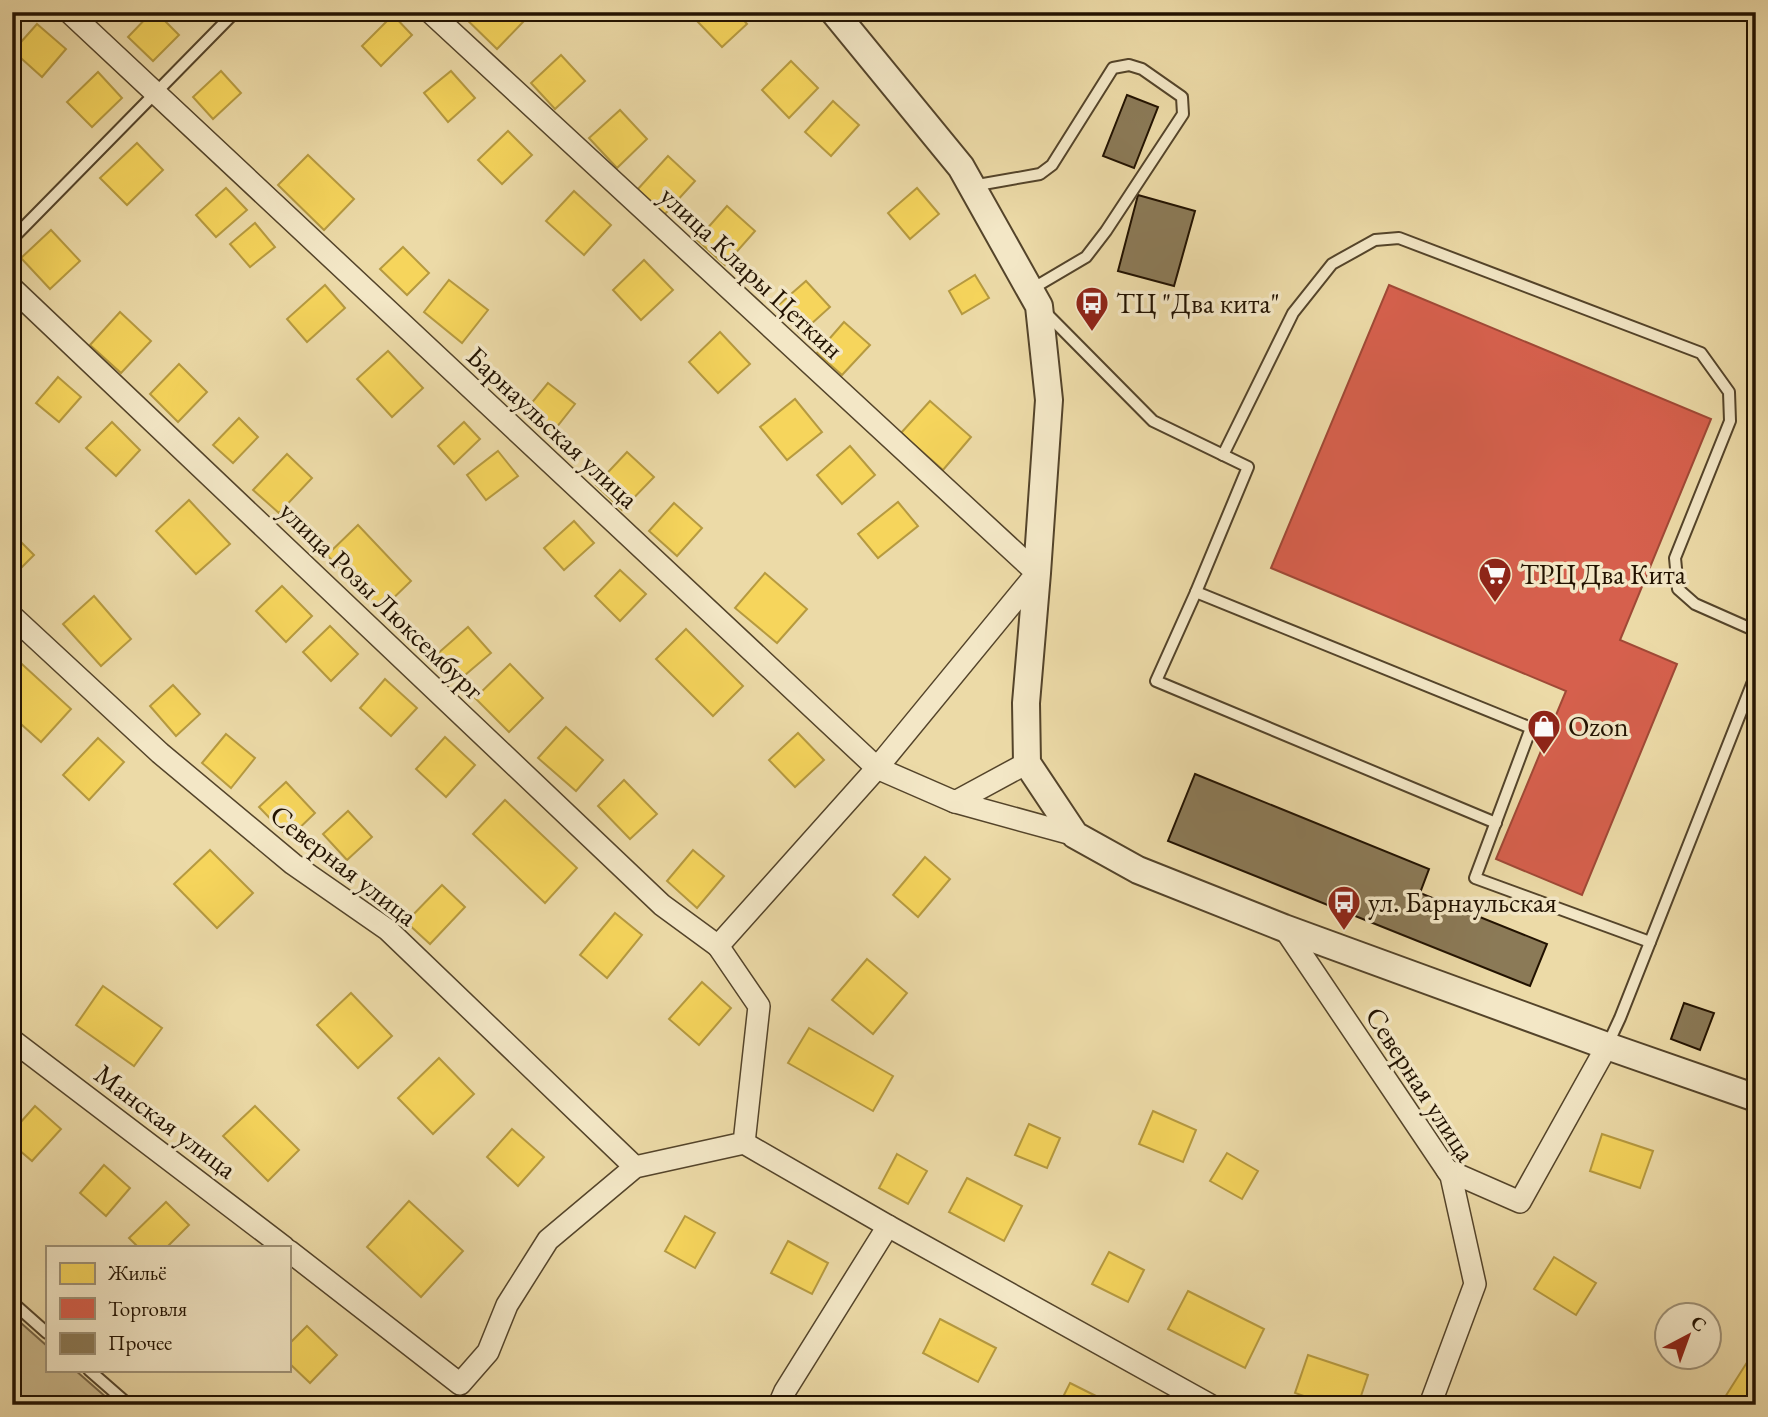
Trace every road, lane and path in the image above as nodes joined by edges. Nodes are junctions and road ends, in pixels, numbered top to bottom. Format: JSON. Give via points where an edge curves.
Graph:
{"nodes":[{"id":1,"x":69,"y":12,"type":"edge"},
{"id":2,"x":235,"y":12,"type":"edge"},
{"id":3,"x":430,"y":12,"type":"edge"},
{"id":4,"x":834,"y":12,"type":"edge"},
{"id":5,"x":155,"y":95,"type":"junction"},
{"id":6,"x":971,"y":186,"type":"junction"},
{"id":7,"x":12,"y":239,"type":"edge"},
{"id":8,"x":12,"y":288,"type":"edge"},
{"id":9,"x":1034,"y":298,"type":"junction"},
{"id":10,"x":1223,"y":455,"type":"junction"},
{"id":11,"x":1037,"y":573,"type":"junction"},
{"id":12,"x":1196,"y":592,"type":"junction"},
{"id":13,"x":12,"y":616,"type":"edge"},
{"id":14,"x":1756,"y":631,"type":"edge"},
{"id":15,"x":1756,"y":674,"type":"edge"},
{"id":16,"x":1027,"y":763,"type":"junction"},
{"id":17,"x":877,"y":768,"type":"junction"},
{"id":18,"x":956,"y":802,"type":"junction"},
{"id":19,"x":1496,"y":822,"type":"junction"},
{"id":20,"x":1074,"y":835,"type":"junction"},
{"id":21,"x":1284,"y":928,"type":"junction"},
{"id":22,"x":1650,"y":943,"type":"junction"},
{"id":23,"x":718,"y":947,"type":"junction"},
{"id":24,"x":12,"y":1040,"type":"edge"},
{"id":25,"x":1607,"y":1046,"type":"junction"},
{"id":26,"x":1756,"y":1098,"type":"edge"},
{"id":27,"x":744,"y":1143,"type":"junction"},
{"id":28,"x":635,"y":1167,"type":"junction"},
{"id":29,"x":1447,"y":1170,"type":"junction"},
{"id":30,"x":888,"y":1226,"type":"junction"},
{"id":31,"x":283,"y":1246,"type":"edge"},
{"id":32,"x":290,"y":1252,"type":"edge"},
{"id":33,"x":12,"y":1302,"type":"edge"},
{"id":34,"x":46,"y":1332,"type":"edge"},
{"id":35,"x":91,"y":1372,"type":"edge"},
{"id":36,"x":129,"y":1405,"type":"edge"},
{"id":37,"x":779,"y":1405,"type":"edge"},
{"id":38,"x":1210,"y":1405,"type":"edge"},
{"id":39,"x":1430,"y":1405,"type":"edge"}],
"edges":[{"from":1,"to":5,"type":"street","name":"Барнаульская улица"},
{"from":2,"to":5,"type":"lane"},
{"from":3,"to":11,"type":"street","name":"улица Клары Цеткин"},
{"from":4,"to":6,"type":"street","via":[[961,167]]},
{"from":5,"to":7,"type":"lane"},
{"from":5,"to":17,"type":"street","name":"Барнаульская улица"},
{"from":6,"to":9,"type":"street"},
{"from":6,"to":9,"type":"lane","via":[[1040,174],[1052,164],[1113,68],[1129,65],[1142,69],[1182,97],[1183,114],[1106,231],[1086,257]]},
{"from":8,"to":23,"type":"street","name":"улица Розы Люксембург","via":[[662,905]]},
{"from":9,"to":10,"type":"lane","via":[[1153,421]]},
{"from":9,"to":11,"type":"street","via":[[1049,400]]},
{"from":10,"to":12,"type":"lane","via":[[1248,467]]},
{"from":10,"to":14,"type":"lane","via":[[1293,313],[1332,264],[1375,240],[1399,238],[1701,353],[1729,392],[1730,421],[1675,558],[1678,589],[1695,604]]},
{"from":11,"to":16,"type":"street","via":[[1026,703]]},
{"from":11,"to":17,"type":"street"},
{"from":12,"to":19,"type":"lane","via":[[1531,728]]},
{"from":12,"to":19,"type":"lane","via":[[1156,681]]},
{"from":13,"to":28,"type":"street","name":"Северная улица","via":[[159,753],[293,864],[388,930]]},
{"from":15,"to":22,"type":"lane"},
{"from":16,"to":18,"type":"street"},
{"from":16,"to":20,"type":"street"},
{"from":17,"to":18,"type":"street","name":"Барнаульская улица"},
{"from":17,"to":23,"type":"street"},
{"from":18,"to":20,"type":"street","name":"Барнаульская улица"},
{"from":19,"to":22,"type":"lane","via":[[1475,878]]},
{"from":20,"to":21,"type":"street","via":[[1138,870]]},
{"from":21,"to":25,"type":"street"},
{"from":21,"to":29,"type":"street","name":"Северная улица"},
{"from":22,"to":25,"type":"lane"},
{"from":23,"to":27,"type":"street","name":"улица Розы Люксембург","via":[[760,1006]]},
{"from":24,"to":31,"type":"street","name":"Манская улица"},
{"from":25,"to":26,"type":"street"},
{"from":25,"to":29,"type":"street","via":[[1520,1202]]},
{"from":27,"to":28,"type":"street"},
{"from":27,"to":30,"type":"street"},
{"from":28,"to":32,"type":"street","via":[[548,1240],[507,1305],[488,1352],[460,1384]]},
{"from":29,"to":39,"type":"street","name":"Северная улица","via":[[1475,1284]]},
{"from":30,"to":37,"type":"street"},
{"from":30,"to":38,"type":"street"},
{"from":33,"to":34,"type":"lane"},
{"from":35,"to":36,"type":"lane"}]}
